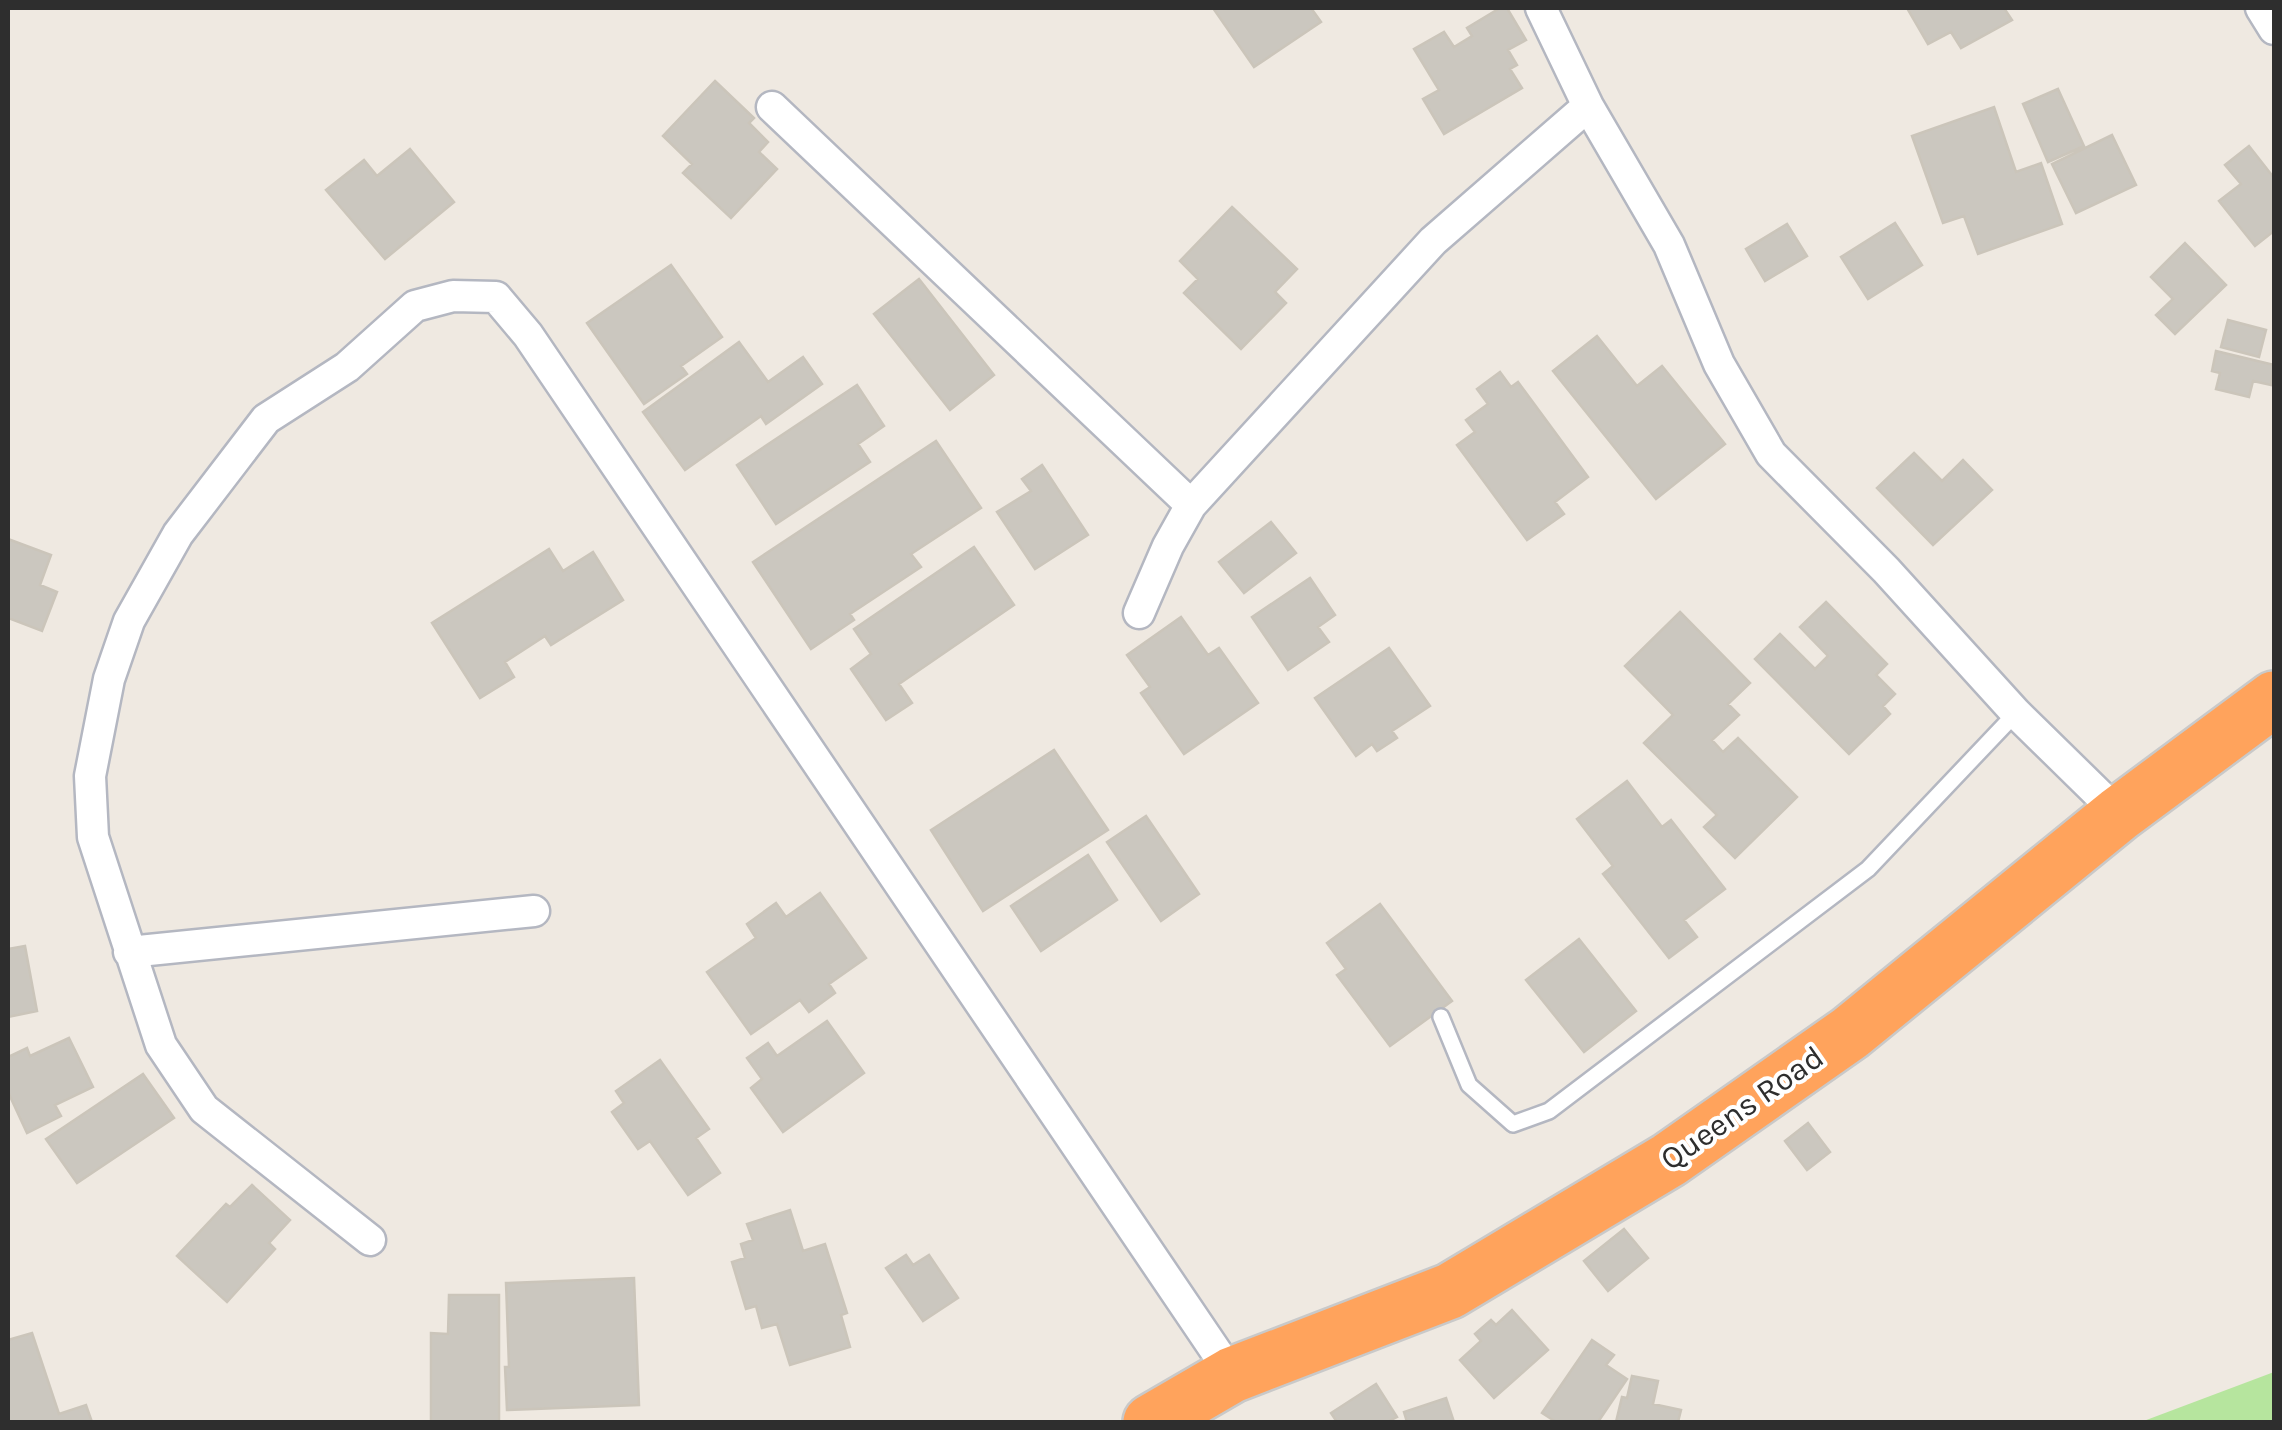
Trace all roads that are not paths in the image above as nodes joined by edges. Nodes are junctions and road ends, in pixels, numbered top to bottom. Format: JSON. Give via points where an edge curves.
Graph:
{"nodes":[{"id":1,"x":1541,"y":8,"type":"edge"},
{"id":2,"x":2261,"y":8,"type":"edge"},
{"id":3,"x":2274,"y":29,"type":"edge"},
{"id":4,"x":1588,"y":106,"type":"junction"},
{"id":5,"x":772,"y":107,"type":"dead end"},
{"id":6,"x":1191,"y":504,"type":"junction"},
{"id":7,"x":1139,"y":613,"type":"dead end"},
{"id":8,"x":2274,"y":698,"type":"edge"},
{"id":9,"x":2016,"y":712,"type":"junction"},
{"id":10,"x":2119,"y":814,"type":"junction"},
{"id":11,"x":534,"y":911,"type":"dead end"},
{"id":12,"x":129,"y":952,"type":"junction"},
{"id":13,"x":1441,"y":1017,"type":"dead end"},
{"id":14,"x":370,"y":1240,"type":"dead end"},
{"id":15,"x":1232,"y":1374,"type":"junction"},
{"id":16,"x":1150,"y":1422,"type":"edge"}],
"edges":[{"from":1,"to":4,"type":"street"},
{"from":2,"to":3,"type":"street"},
{"from":4,"to":6,"type":"street","via":[[1432,240]]},
{"from":4,"to":9,"type":"street","via":[[1669,244],[1719,364],[1771,454]]},
{"from":5,"to":6,"type":"street"},
{"from":6,"to":7,"type":"street"},
{"from":8,"to":10,"type":"highway","name":"Queens Road"},
{"from":9,"to":10,"type":"street"},
{"from":9,"to":13,"type":"lane","via":[[1868,870],[1549,1111],[1513,1124],[1469,1085]]},
{"from":10,"to":15,"type":"highway","name":"Queens Road","via":[[1850,1033],[1669,1160],[1450,1291]]},
{"from":11,"to":12,"type":"street"},
{"from":12,"to":14,"type":"street","via":[[161,1045],[204,1109]]},
{"from":12,"to":15,"type":"street","via":[[92,837],[90,776],[109,679],[129,621],[178,534],[266,419],[347,366],[415,306],[453,296],[496,297]]},
{"from":15,"to":16,"type":"highway","name":"Queens Road"}]}
